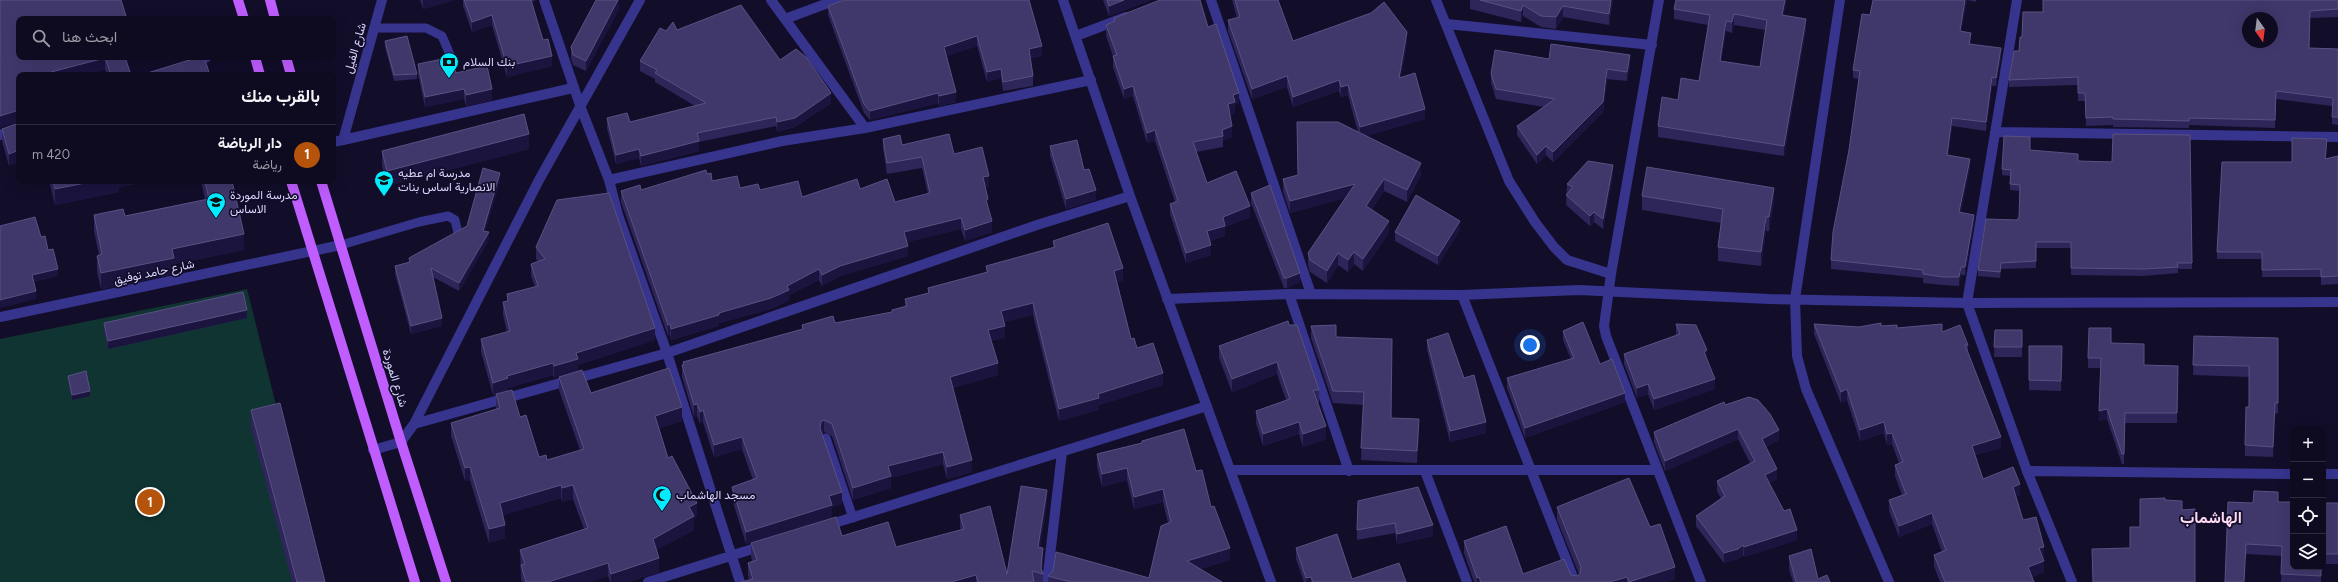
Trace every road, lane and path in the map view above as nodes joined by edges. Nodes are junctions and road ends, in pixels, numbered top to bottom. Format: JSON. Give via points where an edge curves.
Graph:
{"nodes":[{"id":1,"x":238,"y":0,"type":"edge"},
{"id":2,"x":270,"y":0,"type":"edge"},
{"id":3,"x":382,"y":0,"type":"edge"},
{"id":4,"x":544,"y":0,"type":"edge"},
{"id":5,"x":640,"y":0,"type":"edge"},
{"id":6,"x":771,"y":0,"type":"edge"},
{"id":7,"x":836,"y":0,"type":"edge"},
{"id":8,"x":1063,"y":0,"type":"edge"},
{"id":9,"x":1211,"y":0,"type":"edge"},
{"id":10,"x":1659,"y":0,"type":"edge"},
{"id":11,"x":1840,"y":0,"type":"edge"},
{"id":12,"x":2017,"y":0,"type":"edge"},
{"id":13,"x":1438,"y":1,"type":"edge"},
{"id":14,"x":1134,"y":14,"type":"edge"},
{"id":15,"x":243,"y":16,"type":"edge"},
{"id":16,"x":274,"y":16,"type":"edge"},
{"id":17,"x":785,"y":19,"type":"junction"},
{"id":18,"x":1447,"y":24,"type":"junction"},
{"id":19,"x":374,"y":28,"type":"junction"},
{"id":20,"x":1076,"y":36,"type":"junction"},
{"id":21,"x":1652,"y":45,"type":"junction"},
{"id":22,"x":451,"y":58,"type":"edge"},
{"id":23,"x":199,"y":60,"type":"edge"},
{"id":24,"x":256,"y":60,"type":"edge"},
{"id":25,"x":287,"y":60,"type":"edge"},
{"id":26,"x":180,"y":67,"type":"edge"},
{"id":27,"x":259,"y":72,"type":"edge"},
{"id":28,"x":290,"y":72,"type":"edge"},
{"id":29,"x":1091,"y":80,"type":"junction"},
{"id":30,"x":573,"y":88,"type":"junction"},
{"id":31,"x":581,"y":108,"type":"junction"},
{"id":32,"x":865,"y":128,"type":"junction"},
{"id":33,"x":16,"y":129,"type":"edge"},
{"id":34,"x":1995,"y":132,"type":"junction"},
{"id":35,"x":0,"y":135,"type":"edge"},
{"id":36,"x":2338,"y":137,"type":"edge"},
{"id":37,"x":338,"y":141,"type":"edge"},
{"id":38,"x":609,"y":180,"type":"junction"},
{"id":39,"x":292,"y":184,"type":"edge"},
{"id":40,"x":322,"y":184,"type":"edge"},
{"id":41,"x":1130,"y":196,"type":"junction"},
{"id":42,"x":458,"y":233,"type":"edge"},
{"id":43,"x":341,"y":245,"type":"junction"},
{"id":44,"x":314,"y":252,"type":"junction"},
{"id":45,"x":1611,"y":274,"type":"junction"},
{"id":46,"x":1608,"y":290,"type":"junction"},
{"id":47,"x":1289,"y":294,"type":"junction"},
{"id":48,"x":1311,"y":294,"type":"junction"},
{"id":49,"x":1462,"y":294,"type":"junction"},
{"id":50,"x":1167,"y":298,"type":"junction"},
{"id":51,"x":1795,"y":299,"type":"junction"},
{"id":52,"x":2338,"y":302,"type":"edge"},
{"id":53,"x":1968,"y":303,"type":"junction"},
{"id":54,"x":0,"y":317,"type":"edge"},
{"id":55,"x":667,"y":352,"type":"junction"},
{"id":56,"x":1207,"y":406,"type":"junction"},
{"id":57,"x":414,"y":424,"type":"junction"},
{"id":58,"x":826,"y":438,"type":"dead end"},
{"id":59,"x":401,"y":442,"type":"junction"},
{"id":60,"x":374,"y":450,"type":"junction"},
{"id":61,"x":1062,"y":452,"type":"junction"},
{"id":62,"x":1530,"y":469,"type":"junction"},
{"id":63,"x":1231,"y":470,"type":"junction"},
{"id":64,"x":1657,"y":470,"type":"junction"},
{"id":65,"x":1349,"y":471,"type":"junction"},
{"id":66,"x":1425,"y":471,"type":"junction"},
{"id":67,"x":2028,"y":472,"type":"junction"},
{"id":68,"x":2290,"y":474,"type":"edge"},
{"id":69,"x":2326,"y":474,"type":"edge"},
{"id":70,"x":2338,"y":474,"type":"edge"},
{"id":71,"x":853,"y":518,"type":"junction"},
{"id":72,"x":816,"y":530,"type":"edge"},
{"id":73,"x":770,"y":544,"type":"edge"},
{"id":74,"x":732,"y":556,"type":"junction"},
{"id":75,"x":1270,"y":581,"type":"edge"},
{"id":76,"x":415,"y":582,"type":"edge"},
{"id":77,"x":446,"y":582,"type":"edge"},
{"id":78,"x":648,"y":582,"type":"edge"},
{"id":79,"x":740,"y":582,"type":"edge"},
{"id":80,"x":1047,"y":582,"type":"edge"},
{"id":81,"x":1467,"y":582,"type":"edge"},
{"id":82,"x":1575,"y":582,"type":"edge"},
{"id":83,"x":1701,"y":582,"type":"edge"},
{"id":84,"x":1889,"y":582,"type":"edge"},
{"id":85,"x":2072,"y":582,"type":"edge"}],
"edges":[{"from":1,"to":15,"type":"main road"},
{"from":2,"to":16,"type":"main road"},
{"from":3,"to":19,"type":"street","name":"شارع الفيل"},
{"from":4,"to":30,"type":"street"},
{"from":5,"to":31,"type":"street"},
{"from":6,"to":17,"type":"street"},
{"from":7,"to":17,"type":"street"},
{"from":8,"to":20,"type":"street"},
{"from":9,"to":48,"type":"street"},
{"from":10,"to":21,"type":"street"},
{"from":11,"to":51,"type":"street"},
{"from":12,"to":34,"type":"street"},
{"from":13,"to":18,"type":"street"},
{"from":14,"to":20,"type":"street"},
{"from":17,"to":32,"type":"street"},
{"from":18,"to":21,"type":"street"},
{"from":18,"to":45,"type":"street","via":[[1509,181],[1535,222],[1567,260]]},
{"from":19,"to":22,"type":"lane","via":[[426,28],[442,36]]},
{"from":19,"to":37,"type":"street","name":"شارع الفيل"},
{"from":20,"to":29,"type":"street"},
{"from":21,"to":45,"type":"street"},
{"from":23,"to":26,"type":"street"},
{"from":24,"to":27,"type":"main road"},
{"from":25,"to":28,"type":"main road"},
{"from":29,"to":32,"type":"street"},
{"from":29,"to":41,"type":"street"},
{"from":30,"to":31,"type":"street"},
{"from":30,"to":37,"type":"street"},
{"from":31,"to":38,"type":"street"},
{"from":31,"to":57,"type":"street","via":[[539,180]]},
{"from":32,"to":38,"type":"street","via":[[782,141]]},
{"from":33,"to":35,"type":"street"},
{"from":34,"to":36,"type":"street"},
{"from":34,"to":53,"type":"street"},
{"from":38,"to":55,"type":"street","via":[[618,214]]},
{"from":39,"to":44,"type":"main road"},
{"from":40,"to":43,"type":"main road","name":"شارع الموردة"},
{"from":41,"to":50,"type":"street"},
{"from":41,"to":55,"type":"street","via":[[1037,225]]},
{"from":42,"to":43,"type":"lane","via":[[455,220],[448,216]]},
{"from":43,"to":44,"type":"street","name":"شارع حامد توفيق"},
{"from":43,"to":59,"type":"main road","name":"شارع الموردة"},
{"from":44,"to":54,"type":"street","name":"شارع حامد توفيق"},
{"from":44,"to":60,"type":"main road"},
{"from":45,"to":46,"type":"street"},
{"from":46,"to":49,"type":"street"},
{"from":46,"to":51,"type":"street"},
{"from":46,"to":64,"type":"street","via":[[1604,326],[1606,336]]},
{"from":47,"to":48,"type":"street"},
{"from":47,"to":50,"type":"street"},
{"from":47,"to":65,"type":"street"},
{"from":48,"to":49,"type":"street"},
{"from":49,"to":62,"type":"street"},
{"from":50,"to":56,"type":"street"},
{"from":51,"to":53,"type":"street"},
{"from":51,"to":84,"type":"street","via":[[1797,356],[1806,389]]},
{"from":52,"to":53,"type":"street"},
{"from":53,"to":67,"type":"street"},
{"from":55,"to":57,"type":"street"},
{"from":55,"to":74,"type":"street"},
{"from":56,"to":61,"type":"street"},
{"from":56,"to":63,"type":"street"},
{"from":57,"to":59,"type":"street"},
{"from":58,"to":71,"type":"lane"},
{"from":59,"to":60,"type":"street"},
{"from":59,"to":77,"type":"main road","name":"شارع الموردة"},
{"from":60,"to":76,"type":"main road"},
{"from":61,"to":71,"type":"street"},
{"from":61,"to":80,"type":"street"},
{"from":62,"to":64,"type":"street"},
{"from":62,"to":66,"type":"street"},
{"from":62,"to":82,"type":"street"},
{"from":63,"to":65,"type":"street"},
{"from":63,"to":75,"type":"street"},
{"from":64,"to":83,"type":"street"},
{"from":65,"to":66,"type":"street"},
{"from":66,"to":81,"type":"street"},
{"from":67,"to":68,"type":"street"},
{"from":67,"to":85,"type":"street"},
{"from":69,"to":70,"type":"street"},
{"from":71,"to":72,"type":"street"},
{"from":73,"to":74,"type":"street"},
{"from":74,"to":78,"type":"street"},
{"from":74,"to":79,"type":"street"}]}
